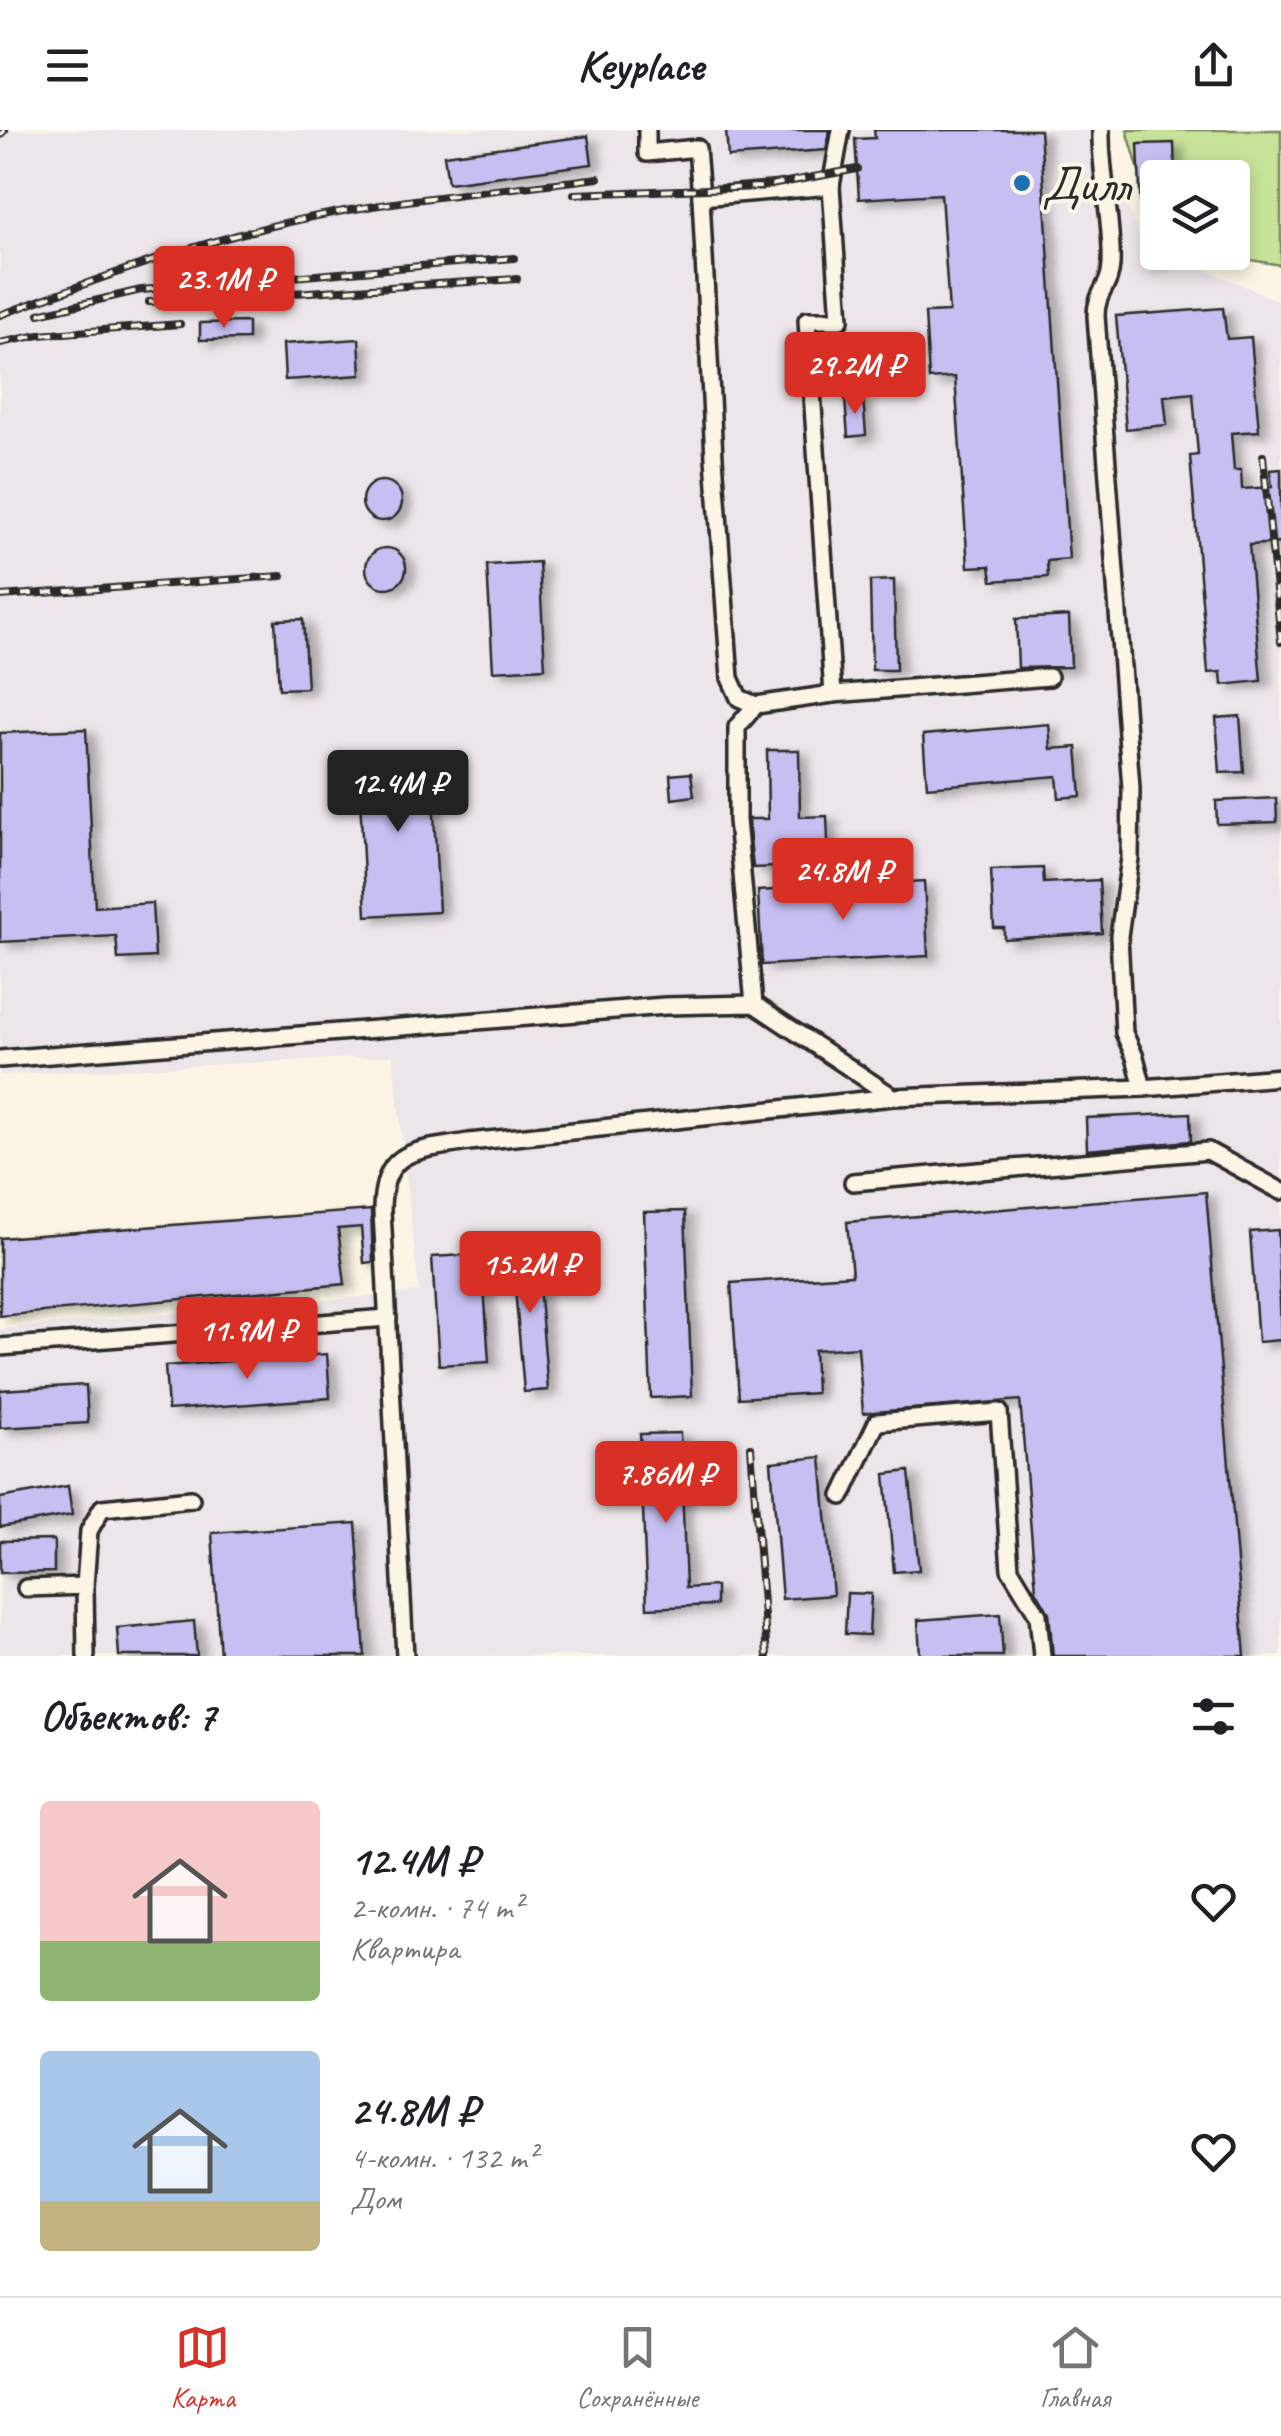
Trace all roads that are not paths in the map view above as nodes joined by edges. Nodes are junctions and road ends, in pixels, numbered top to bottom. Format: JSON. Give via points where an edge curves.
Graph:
{"nodes":[{"id":1,"x":646,"y":130,"type":"edge"},
{"id":2,"x":841,"y":130,"type":"edge"},
{"id":3,"x":1101,"y":130,"type":"edge"},
{"id":4,"x":832,"y":186,"type":"junction"},
{"id":5,"x":701,"y":197,"type":"junction"},
{"id":6,"x":1049,"y":677,"type":"dead end"},
{"id":7,"x":833,"y":694,"type":"junction"},
{"id":8,"x":756,"y":705,"type":"junction"},
{"id":9,"x":754,"y":1004,"type":"junction"},
{"id":10,"x":0,"y":1059,"type":"edge"},
{"id":11,"x":1281,"y":1077,"type":"edge"},
{"id":12,"x":1142,"y":1088,"type":"junction"},
{"id":13,"x":893,"y":1097,"type":"junction"},
{"id":14,"x":853,"y":1182,"type":"dead end"},
{"id":15,"x":1281,"y":1192,"type":"edge"},
{"id":16,"x":388,"y":1318,"type":"junction"},
{"id":17,"x":0,"y":1347,"type":"edge"},
{"id":18,"x":842,"y":1496,"type":"dead end"},
{"id":19,"x":190,"y":1499,"type":"dead end"},
{"id":20,"x":85,"y":1586,"type":"junction"},
{"id":21,"x":26,"y":1588,"type":"dead end"},
{"id":22,"x":86,"y":1656,"type":"edge"},
{"id":23,"x":405,"y":1656,"type":"edge"},
{"id":24,"x":1042,"y":1656,"type":"edge"}],
"edges":[{"from":1,"to":5,"type":"street","via":[[647,153],[696,148]]},
{"from":2,"to":4,"type":"street"},
{"from":3,"to":12,"type":"street","via":[[1112,262],[1110,281],[1096,298],[1096,316],[1131,788],[1130,858],[1118,936],[1124,1033]]},
{"from":4,"to":5,"type":"street"},
{"from":4,"to":7,"type":"street","via":[[840,320],[807,320]]},
{"from":5,"to":8,"type":"street","via":[[730,678],[739,698]]},
{"from":6,"to":7,"type":"street"},
{"from":7,"to":8,"type":"street"},
{"from":8,"to":9,"type":"street","via":[[738,727],[736,820]]},
{"from":9,"to":10,"type":"street"},
{"from":9,"to":13,"type":"street"},
{"from":11,"to":12,"type":"street"},
{"from":12,"to":13,"type":"street"},
{"from":13,"to":16,"type":"street","via":[[469,1142],[400,1157],[382,1183]]},
{"from":14,"to":15,"type":"street","via":[[1208,1151]]},
{"from":16,"to":17,"type":"street"},
{"from":16,"to":23,"type":"street"},
{"from":18,"to":24,"type":"street","via":[[877,1422],[999,1412],[1010,1569],[1038,1615]]},
{"from":19,"to":20,"type":"street","via":[[102,1508],[89,1531]]},
{"from":20,"to":21,"type":"street"},
{"from":20,"to":22,"type":"street"}]}
